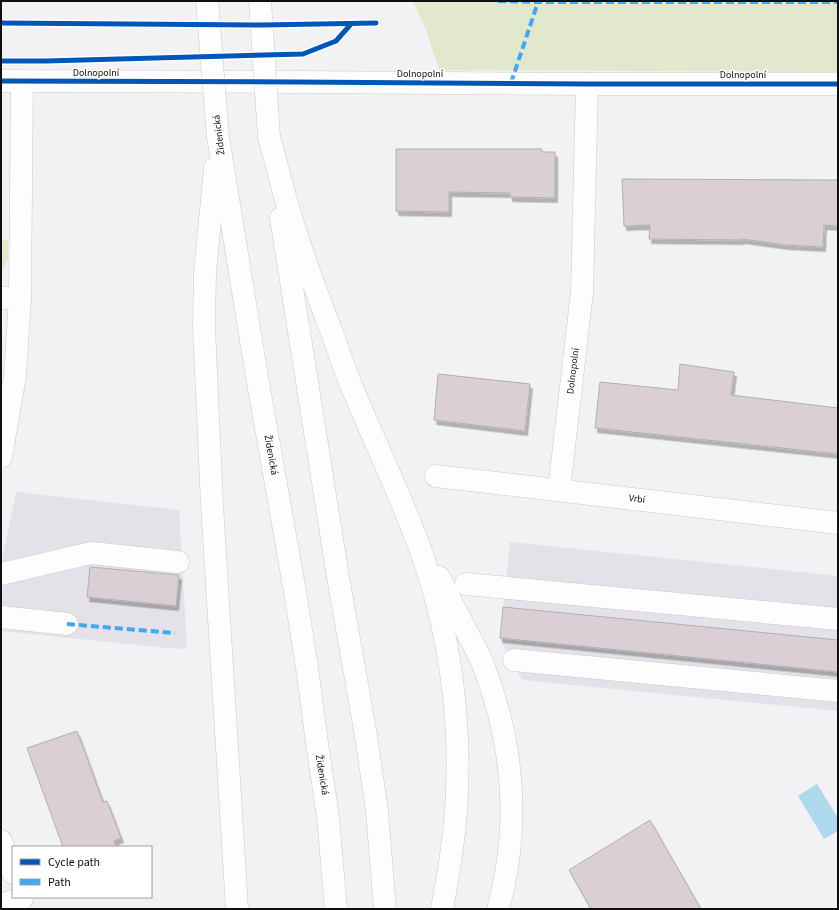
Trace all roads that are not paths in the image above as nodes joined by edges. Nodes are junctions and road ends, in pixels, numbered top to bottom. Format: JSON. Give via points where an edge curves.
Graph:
{"nodes":[{"id":1,"x":206,"y":1,"type":"edge"},
{"id":2,"x":260,"y":1,"type":"edge"},
{"id":3,"x":1,"y":82,"type":"edge"},
{"id":4,"x":22,"y":82,"type":"junction"},
{"id":5,"x":587,"y":84,"type":"junction"},
{"id":6,"x":838,"y":84,"type":"edge"},
{"id":7,"x":218,"y":137,"type":"junction"},
{"id":8,"x":269,"y":137,"type":"junction"},
{"id":9,"x":11,"y":298,"type":"edge"},
{"id":10,"x":1,"y":457,"type":"edge"},
{"id":11,"x":436,"y":476,"type":"dead end"},
{"id":12,"x":559,"y":490,"type":"junction"},
{"id":13,"x":408,"y":517,"type":"junction"},
{"id":14,"x":838,"y":523,"type":"edge"},
{"id":15,"x":178,"y":562,"type":"dead end"},
{"id":16,"x":1,"y":574,"type":"edge"},
{"id":17,"x":466,"y":584,"type":"dead end"},
{"id":18,"x":1,"y":617,"type":"edge"},
{"id":19,"x":838,"y":619,"type":"edge"},
{"id":20,"x":67,"y":624,"type":"dead end"},
{"id":21,"x":514,"y":660,"type":"dead end"},
{"id":22,"x":838,"y":691,"type":"edge"},
{"id":23,"x":1,"y":841,"type":"edge"},
{"id":24,"x":234,"y":859,"type":"junction"},
{"id":25,"x":12,"y":870,"type":"edge"},
{"id":26,"x":23,"y":901,"type":"edge"},
{"id":27,"x":1,"y":905,"type":"edge"},
{"id":28,"x":237,"y":909,"type":"edge"},
{"id":29,"x":244,"y":909,"type":"edge"},
{"id":30,"x":336,"y":909,"type":"edge"},
{"id":31,"x":385,"y":909,"type":"edge"},
{"id":32,"x":442,"y":909,"type":"edge"},
{"id":33,"x":498,"y":909,"type":"edge"}],
"edges":[{"from":1,"to":7,"type":"main road","name":"Židenická","bridge":true},
{"from":2,"to":8,"type":"main road","bridge":true},
{"from":3,"to":4,"type":"main road","name":"Dolnopolní"},
{"from":4,"to":5,"type":"main road","name":"Dolnopolní"},
{"from":4,"to":9,"type":"main road"},
{"from":5,"to":6,"type":"main road","name":"Dolnopolní"},
{"from":5,"to":12,"type":"main road","name":"Dolnopolní","via":[[582,292]]},
{"from":7,"to":24,"type":"main road","via":[[205,273],[204,328]]},
{"from":7,"to":30,"type":"main road","name":"Židenická","via":[[307,668],[328,817]]},
{"from":8,"to":13,"type":"main road","via":[[295,230],[322,308],[353,389]]},
{"from":8,"to":31,"type":"main road","via":[[338,578],[366,736],[377,811]]},
{"from":9,"to":10,"type":"main road","via":[[15,376]]},
{"from":11,"to":12,"type":"main road","name":"Vrbí"},
{"from":12,"to":14,"type":"main road","name":"Vrbí"},
{"from":13,"to":32,"type":"main road","via":[[435,596],[446,641],[453,687],[457,784],[454,833]]},
{"from":13,"to":33,"type":"main road","via":[[482,662],[503,728],[510,775],[511,831]]},
{"from":15,"to":16,"type":"main road","via":[[91,553]]},
{"from":17,"to":19,"type":"main road"},
{"from":18,"to":20,"type":"main road"},
{"from":21,"to":22,"type":"main road"},
{"from":23,"to":25,"type":"main road"},
{"from":24,"to":28,"type":"main road"},
{"from":24,"to":29,"type":"main road"},
{"from":26,"to":27,"type":"main road"}]}
